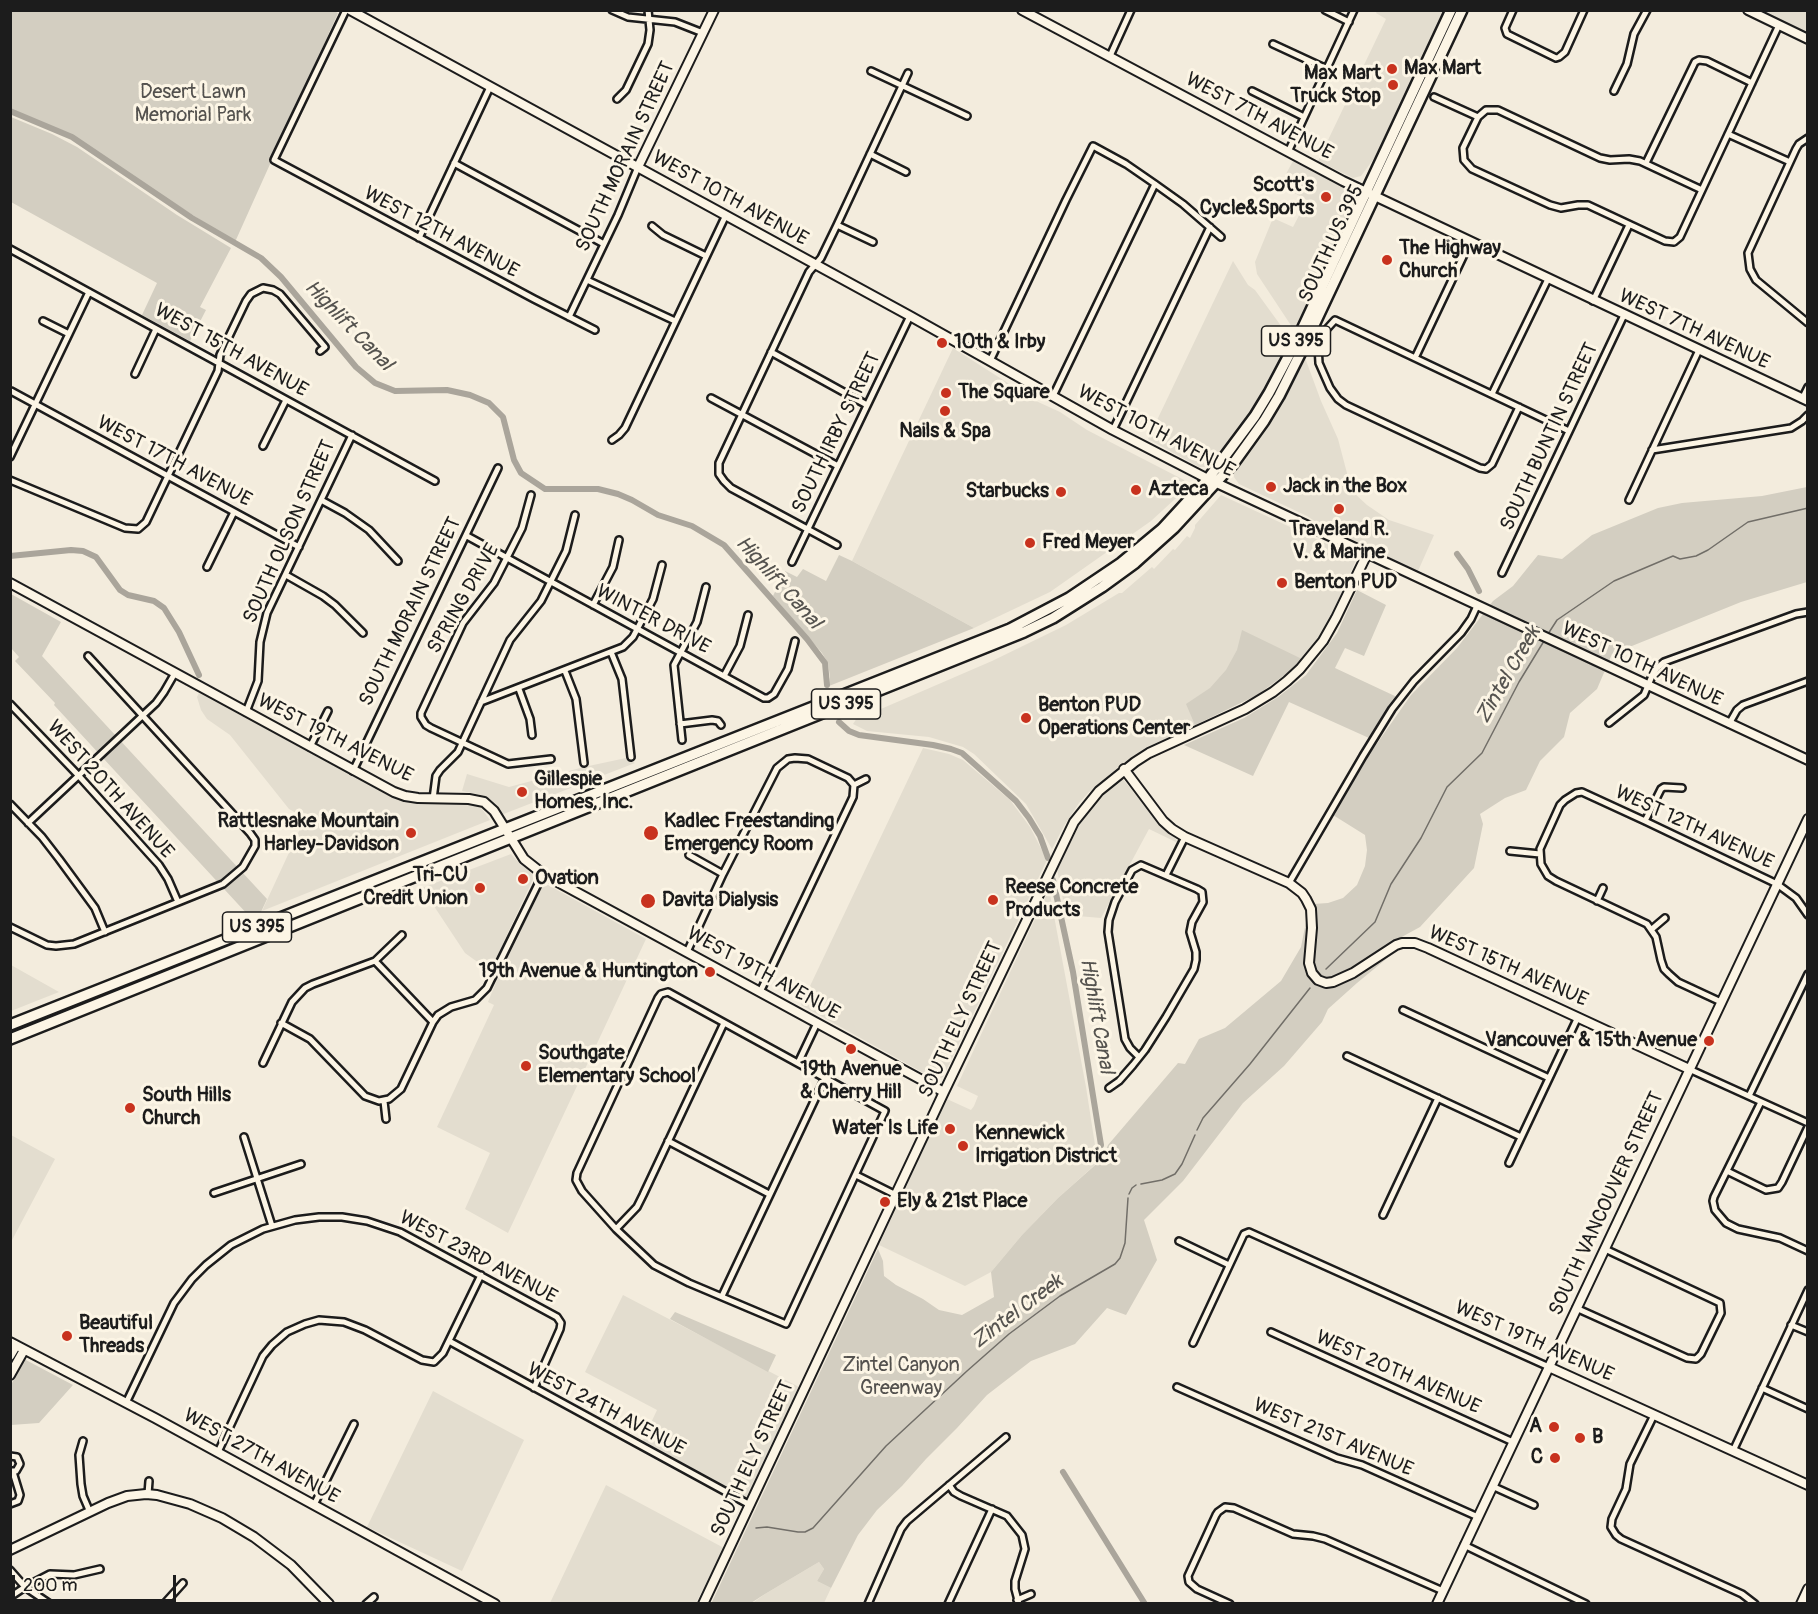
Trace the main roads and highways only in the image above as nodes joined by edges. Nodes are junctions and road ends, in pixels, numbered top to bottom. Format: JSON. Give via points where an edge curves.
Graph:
{"nodes":[{"id":1,"x":1451,"y":10,"type":"edge"},
{"id":2,"x":1462,"y":10,"type":"edge"},
{"id":3,"x":1371,"y":194,"type":"junction"},
{"id":4,"x":10,"y":1025,"type":"edge"},
{"id":5,"x":10,"y":1039,"type":"edge"}],
"edges":[{"from":1,"to":3,"type":"highway","name":"SOUTH US 395","number":"US 395"},
{"from":2,"to":3,"type":"highway","name":"SOUTH US 395","number":"US 395"},
{"from":3,"to":4,"type":"highway","name":"SOUTH US 395","number":"US 395","via":[[1256,416],[1208,479],[1162,529],[1069,598],[1010,629]]},
{"from":3,"to":5,"type":"highway","name":"SOUTH US 395","number":"US 395","via":[[1279,396],[1257,432],[1217,483],[1174,528],[1135,563],[1078,602],[1024,632]]}]}
